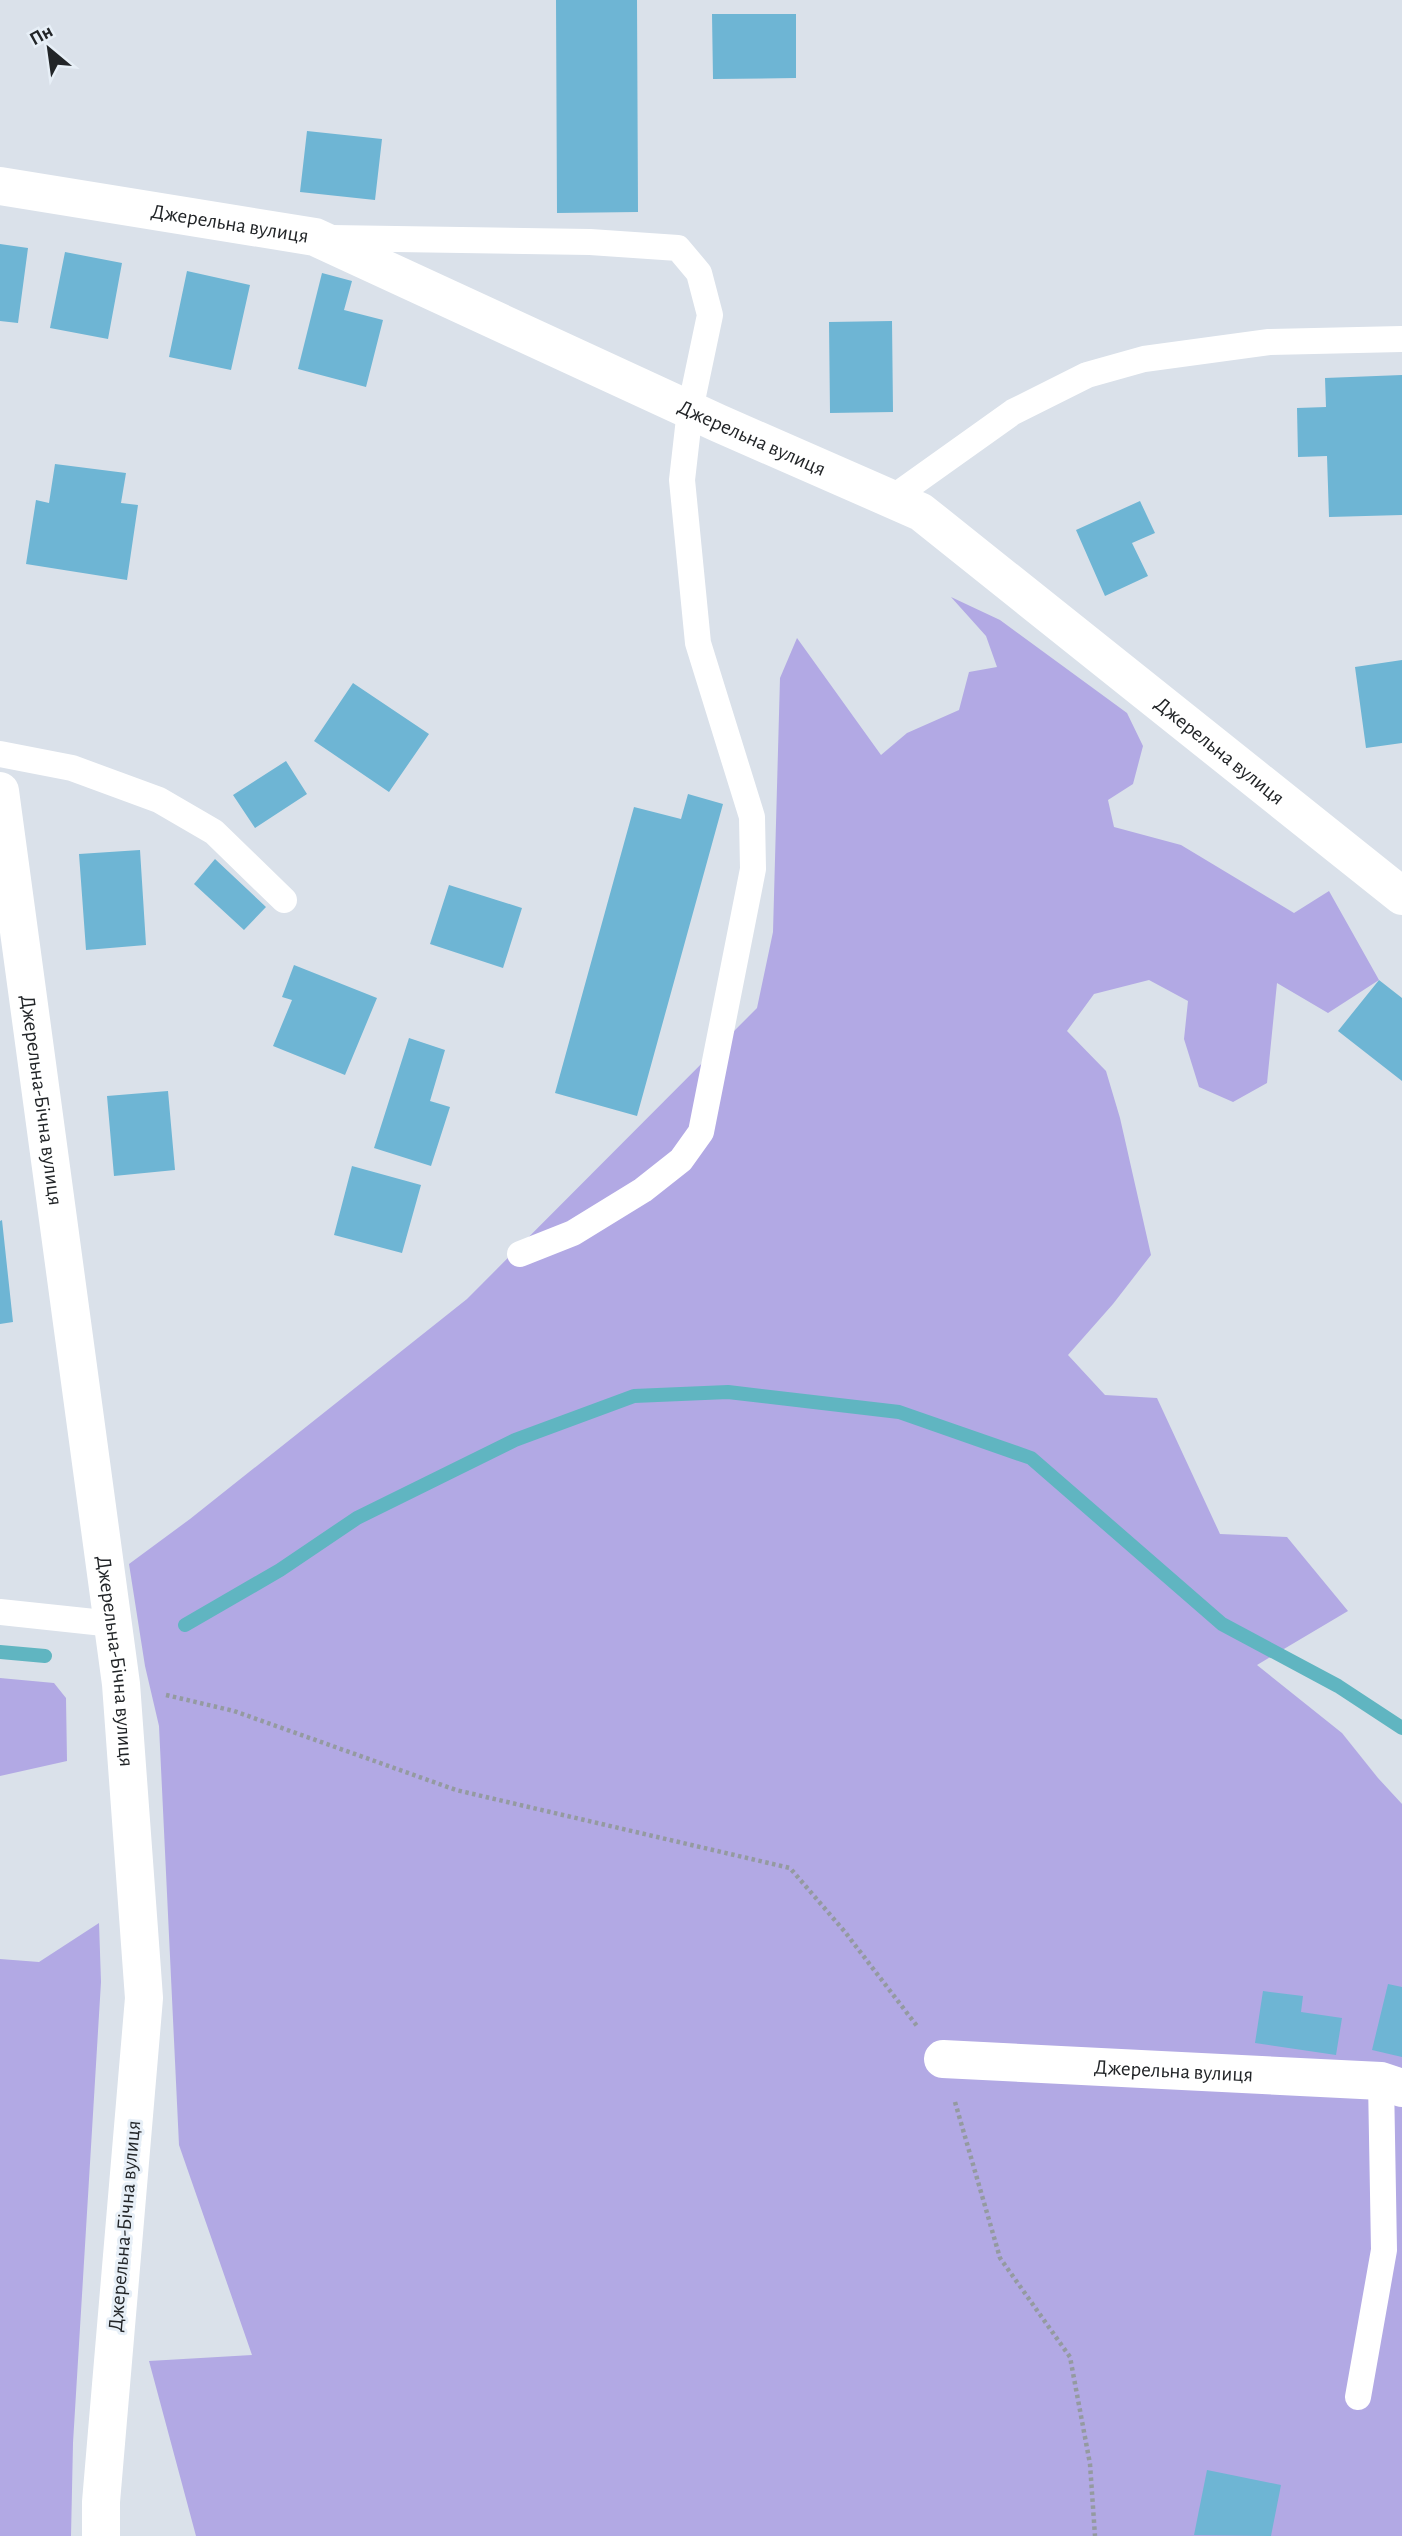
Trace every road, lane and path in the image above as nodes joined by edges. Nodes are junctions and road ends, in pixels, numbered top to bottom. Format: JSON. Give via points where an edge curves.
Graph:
{"nodes":[{"id":1,"x":0,"y":186,"type":"edge"},
{"id":2,"x":315,"y":237,"type":"junction"},
{"id":3,"x":1402,"y":339,"type":"edge"},
{"id":4,"x":690,"y":410,"type":"junction"},
{"id":5,"x":891,"y":499,"type":"junction"},
{"id":6,"x":0,"y":754,"type":"edge"},
{"id":7,"x":0,"y":791,"type":"edge"},
{"id":8,"x":1402,"y":895,"type":"edge"},
{"id":9,"x":284,"y":900,"type":"dead end"},
{"id":10,"x":520,"y":1254,"type":"dead end"},
{"id":11,"x":0,"y":1612,"type":"edge"},
{"id":12,"x":113,"y":1624,"type":"junction"},
{"id":13,"x":121,"y":1684,"type":"junction"},
{"id":14,"x":943,"y":2059,"type":"junction"},
{"id":15,"x":1392,"y":2084,"type":"edge"},
{"id":16,"x":1358,"y":2397,"type":"dead end"},
{"id":17,"x":101,"y":2536,"type":"edge"},
{"id":18,"x":1095,"y":2536,"type":"edge"}],
"edges":[{"from":1,"to":2,"type":"street","name":"Джерельна вулиця"},
{"from":2,"to":4,"type":"street","name":"Джерельна вулиця"},
{"from":2,"to":4,"type":"lane","via":[[678,248],[699,273],[710,315]]},
{"from":3,"to":5,"type":"lane","via":[[1269,342],[1144,359],[1087,375],[1013,412]]},
{"from":4,"to":5,"type":"street","name":"Джерельна вулиця"},
{"from":4,"to":10,"type":"lane","via":[[682,480],[698,643],[752,817],[753,869],[701,1132],[681,1160],[643,1190],[573,1233]]},
{"from":5,"to":8,"type":"street","name":"Джерельна вулиця","via":[[921,512]]},
{"from":6,"to":9,"type":"lane","via":[[72,768],[159,800],[214,832]]},
{"from":7,"to":12,"type":"street","name":"Джерельна-Бічна вулиця"},
{"from":11,"to":12,"type":"lane"},
{"from":12,"to":13,"type":"street","name":"Джерельна-Бічна вулиця"},
{"from":13,"to":14,"type":"path","via":[[234,1711],[456,1790],[790,1868]]},
{"from":13,"to":17,"type":"street","name":"Джерельна-Бічна вулиця","via":[[144,1997]]},
{"from":14,"to":15,"type":"street","name":"Джерельна вулиця"},
{"from":14,"to":18,"type":"path","via":[[1000,2258],[1070,2357],[1090,2464]]},
{"from":15,"to":16,"type":"lane","via":[[1384,2250]]}]}
